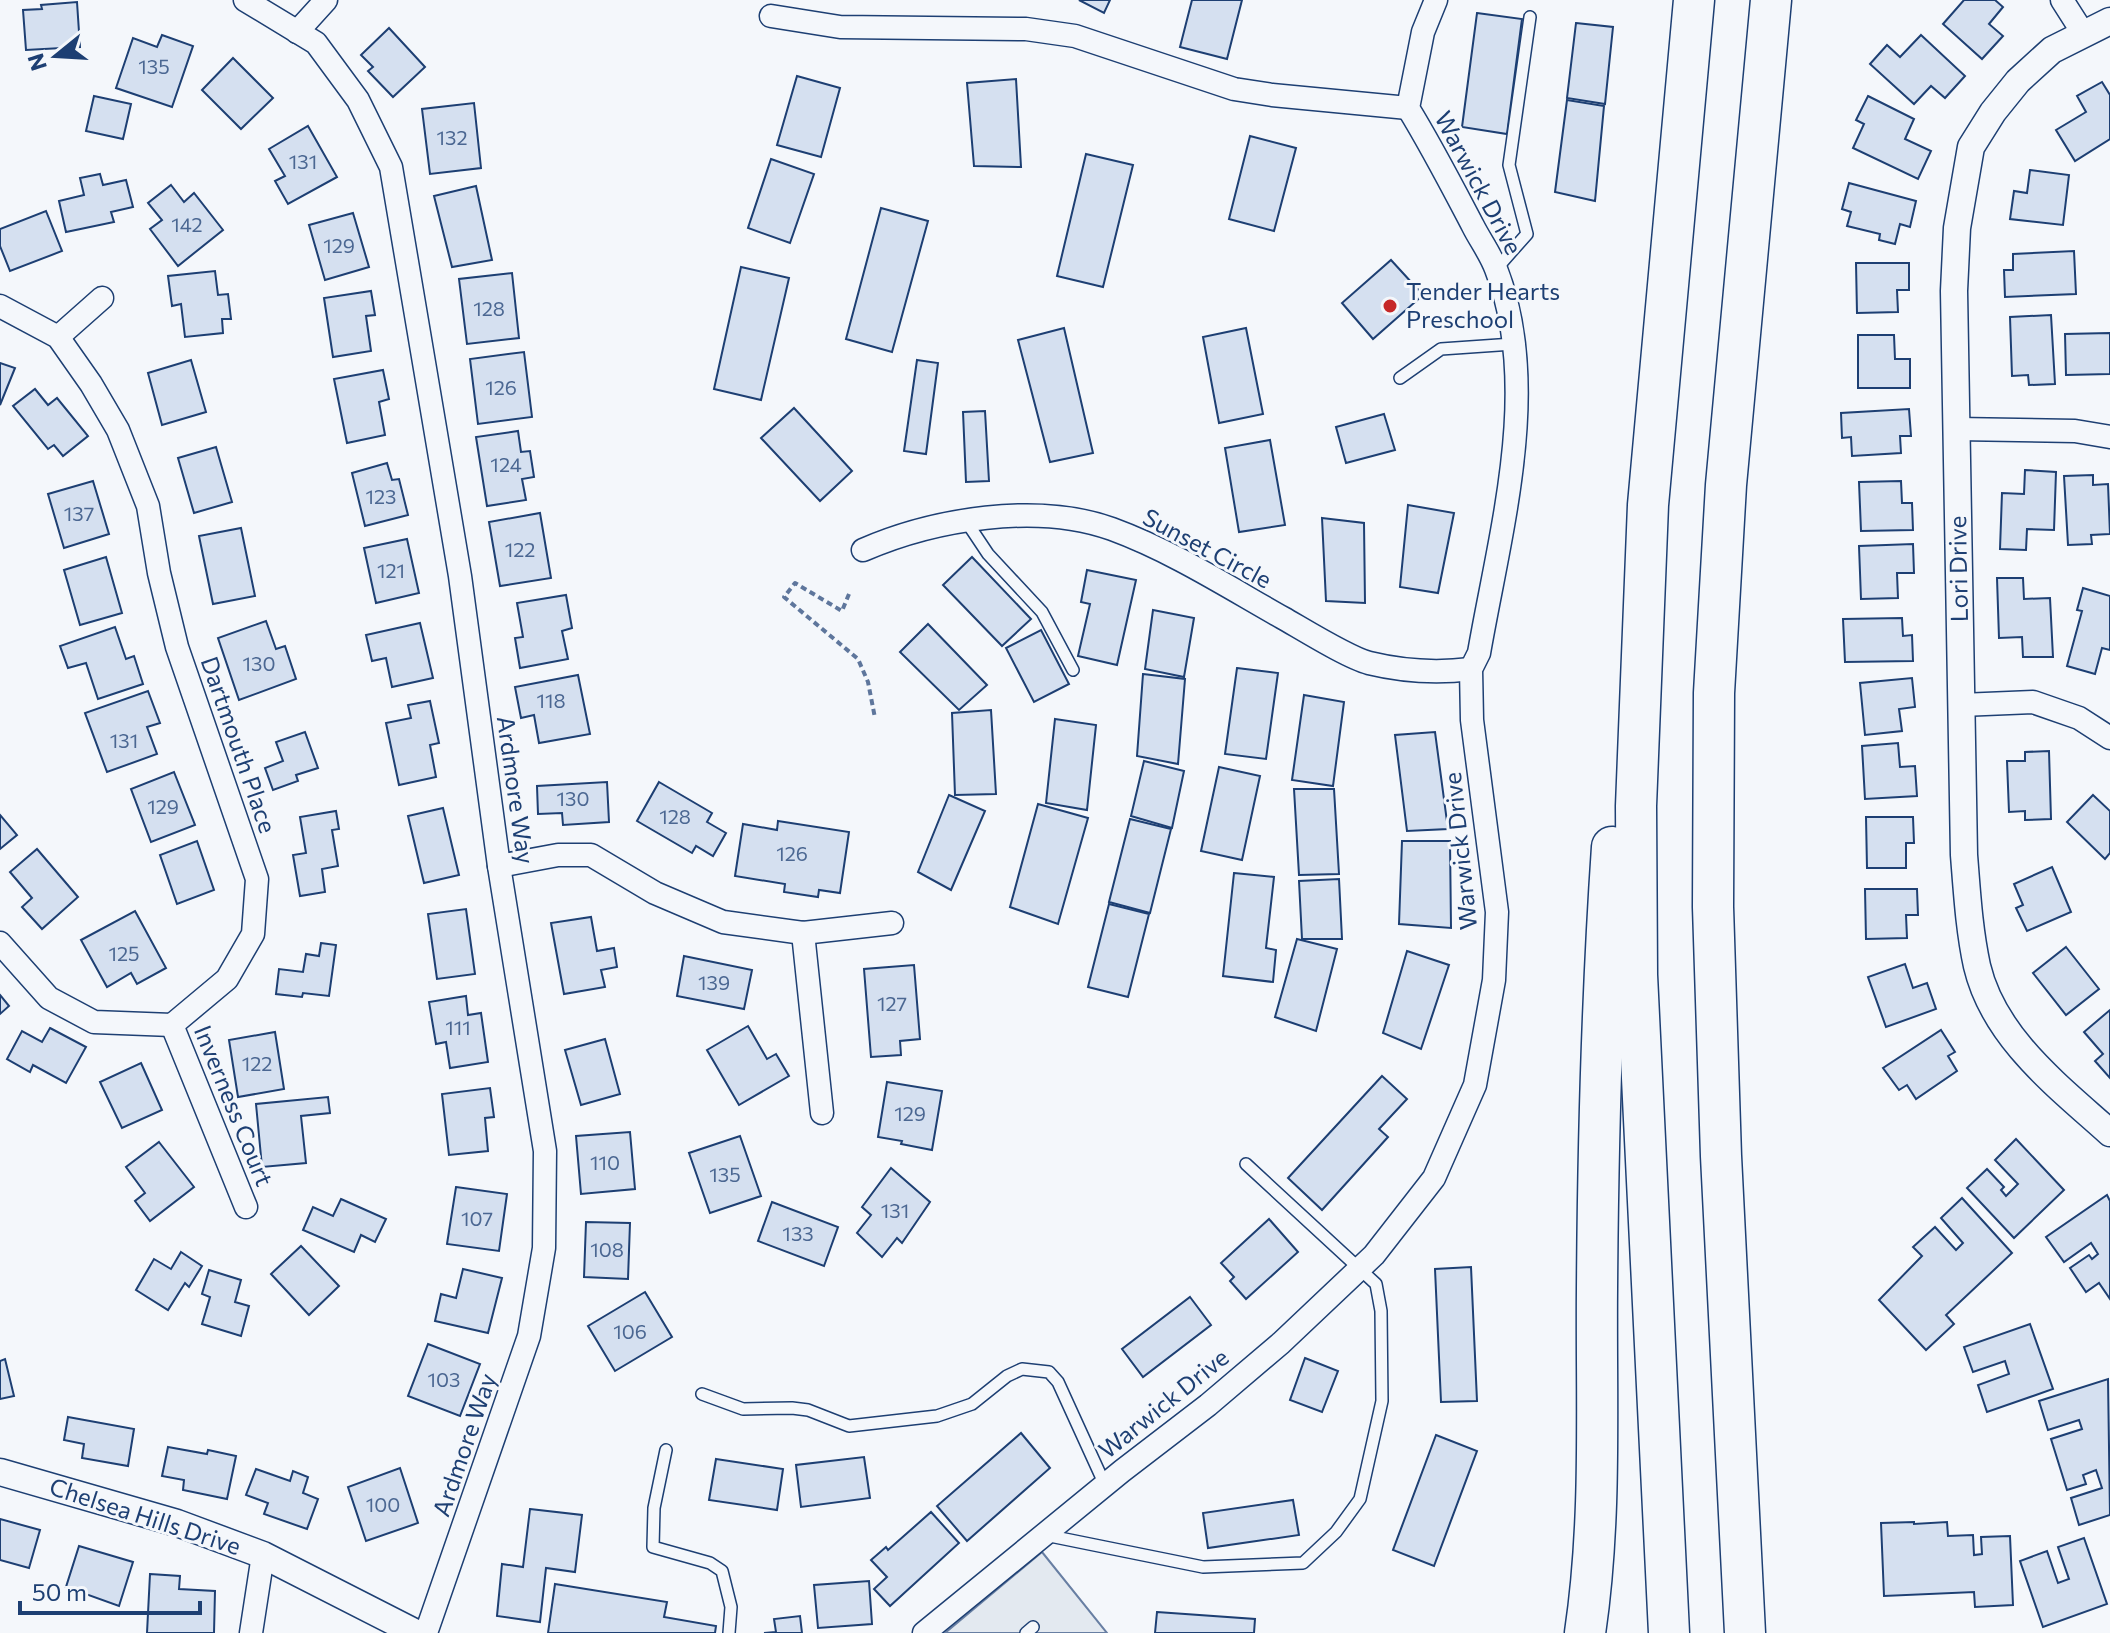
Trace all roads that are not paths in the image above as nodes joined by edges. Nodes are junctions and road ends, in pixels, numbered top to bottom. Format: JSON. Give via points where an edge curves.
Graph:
{"nodes":[{"id":1,"x":245,"y":0,"type":"edge"},
{"id":2,"x":326,"y":0,"type":"edge"},
{"id":3,"x":1436,"y":0,"type":"edge"},
{"id":4,"x":1694,"y":0,"type":"edge"},
{"id":5,"x":1771,"y":0,"type":"edge"},
{"id":6,"x":2062,"y":0,"type":"edge"},
{"id":7,"x":771,"y":16,"type":"dead end"},
{"id":8,"x":1530,"y":17,"type":"dead end"},
{"id":9,"x":2110,"y":21,"type":"edge"},
{"id":10,"x":297,"y":32,"type":"junction"},
{"id":11,"x":2083,"y":33,"type":"junction"},
{"id":12,"x":1408,"y":108,"type":"junction"},
{"id":13,"x":1496,"y":269,"type":"junction"},
{"id":14,"x":102,"y":298,"type":"dead end"},
{"id":15,"x":0,"y":306,"type":"edge"},
{"id":16,"x":58,"y":337,"type":"junction"},
{"id":17,"x":1513,"y":344,"type":"junction"},
{"id":18,"x":1400,"y":378,"type":"dead end"},
{"id":19,"x":1957,"y":429,"type":"junction"},
{"id":20,"x":2110,"y":437,"type":"edge"},
{"id":21,"x":966,"y":521,"type":"junction"},
{"id":22,"x":863,"y":550,"type":"dead end"},
{"id":23,"x":1641,"y":645,"type":"junction"},
{"id":24,"x":1471,"y":669,"type":"junction"},
{"id":25,"x":1073,"y":670,"type":"dead end"},
{"id":26,"x":1961,"y":705,"type":"junction"},
{"id":27,"x":2110,"y":738,"type":"edge"},
{"id":28,"x":499,"y":866,"type":"junction"},
{"id":29,"x":892,"y":923,"type":"dead end"},
{"id":30,"x":803,"y":933,"type":"junction"},
{"id":31,"x":0,"y":943,"type":"edge"},
{"id":32,"x":172,"y":1025,"type":"junction"},
{"id":33,"x":822,"y":1113,"type":"dead end"},
{"id":34,"x":2110,"y":1133,"type":"edge"},
{"id":35,"x":1246,"y":1164,"type":"dead end"},
{"id":36,"x":246,"y":1207,"type":"dead end"},
{"id":37,"x":1359,"y":1269,"type":"junction"},
{"id":38,"x":702,"y":1394,"type":"dead end"},
{"id":39,"x":666,"y":1450,"type":"dead end"},
{"id":40,"x":0,"y":1472,"type":"edge"},
{"id":41,"x":1105,"y":1485,"type":"junction"},
{"id":42,"x":1045,"y":1535,"type":"junction"},
{"id":43,"x":263,"y":1555,"type":"junction"},
{"id":44,"x":251,"y":1633,"type":"edge"},
{"id":45,"x":416,"y":1633,"type":"edge"},
{"id":46,"x":426,"y":1633,"type":"edge"},
{"id":47,"x":729,"y":1633,"type":"edge"},
{"id":48,"x":924,"y":1633,"type":"edge"},
{"id":49,"x":1585,"y":1633,"type":"edge"},
{"id":50,"x":1669,"y":1633,"type":"edge"},
{"id":51,"x":1745,"y":1633,"type":"edge"}],
"edges":[{"from":1,"to":10,"type":"street","name":"Ardmore Way"},
{"from":2,"to":10,"type":"street"},
{"from":3,"to":12,"type":"street","name":"Warwick Drive","via":[[1423,32]]},
{"from":4,"to":23,"type":"highway","via":[[1648,505]]},
{"from":5,"to":51,"type":"highway","via":[[1726,485],[1714,693],[1720,1125]]},
{"from":6,"to":11,"type":"street"},
{"from":7,"to":12,"type":"street","via":[[840,27],[1050,32],[1234,89]]},
{"from":8,"to":13,"type":"lane","via":[[1509,165],[1527,234]]},
{"from":9,"to":11,"type":"street","name":"Lori Drive"},
{"from":10,"to":28,"type":"street","name":"Ardmore Way","via":[[316,43],[358,100],[391,167],[460,576]]},
{"from":11,"to":19,"type":"street","name":"Lori Drive","via":[[2052,50],[2018,81],[1971,147],[1957,228]]},
{"from":12,"to":13,"type":"street","name":"Warwick Drive"},
{"from":13,"to":17,"type":"street","name":"Warwick Drive"},
{"from":14,"to":16,"type":"street"},
{"from":15,"to":16,"type":"street","name":"Dartmouth Place"},
{"from":16,"to":32,"type":"street","name":"Dartmouth Place","via":[[118,430],[148,506],[177,647],[257,879],[253,934],[240,957],[227,979]]},
{"from":17,"to":18,"type":"lane","via":[[1441,349]]},
{"from":17,"to":24,"type":"street","name":"Warwick Drive","via":[[1518,399],[1512,463],[1479,653]]},
{"from":19,"to":20,"type":"street","via":[[2075,431]]},
{"from":19,"to":26,"type":"street","name":"Lori Drive"},
{"from":21,"to":22,"type":"street","name":"Sunset Circle"},
{"from":21,"to":24,"type":"street","name":"Sunset Circle","via":[[1054,516],[1110,528],[1159,549],[1367,663],[1444,673]]},
{"from":21,"to":25,"type":"lane","via":[[988,554],[1042,612]]},
{"from":23,"to":49,"type":"highway","via":[[1615,807],[1606,938],[1596,1515]]},
{"from":23,"to":50,"type":"highway","via":[[1637,975]]},
{"from":24,"to":37,"type":"street","name":"Warwick Drive","via":[[1472,720],[1497,912],[1494,980],[1475,1085],[1434,1178]]},
{"from":26,"to":27,"type":"street","via":[[2033,702],[2079,718]]},
{"from":26,"to":34,"type":"street","name":"Lori Drive","via":[[1964,855],[1978,969],[2014,1041]]},
{"from":28,"to":30,"type":"street","via":[[591,855],[655,893],[723,922]]},
{"from":28,"to":46,"type":"street","name":"Ardmore Way","via":[[545,1151],[544,1248],[529,1336]]},
{"from":29,"to":30,"type":"street"},
{"from":30,"to":33,"type":"street"},
{"from":31,"to":32,"type":"street","via":[[49,998],[94,1022]]},
{"from":32,"to":36,"type":"street","name":"Inverness Court"},
{"from":35,"to":37,"type":"lane"},
{"from":37,"to":41,"type":"street","name":"Warwick Drive","via":[[1281,1343]]},
{"from":37,"to":42,"type":"lane","via":[[1376,1284],[1381,1311],[1382,1401],[1360,1499],[1336,1532],[1303,1563],[1203,1567]]},
{"from":38,"to":41,"type":"lane","via":[[743,1409],[808,1410],[849,1426],[937,1416],[972,1404],[1022,1369],[1038,1369],[1058,1382]]},
{"from":39,"to":47,"type":"lane","via":[[654,1508],[653,1547],[722,1571],[731,1607]]},
{"from":40,"to":43,"type":"street","name":"Chelsea Hills Drive","via":[[177,1523]]},
{"from":41,"to":42,"type":"street","name":"Warwick Drive"},
{"from":42,"to":48,"type":"street","name":"Warwick Drive"},
{"from":43,"to":44,"type":"street"},
{"from":43,"to":45,"type":"street","name":"Chelsea Hills Drive"}]}
